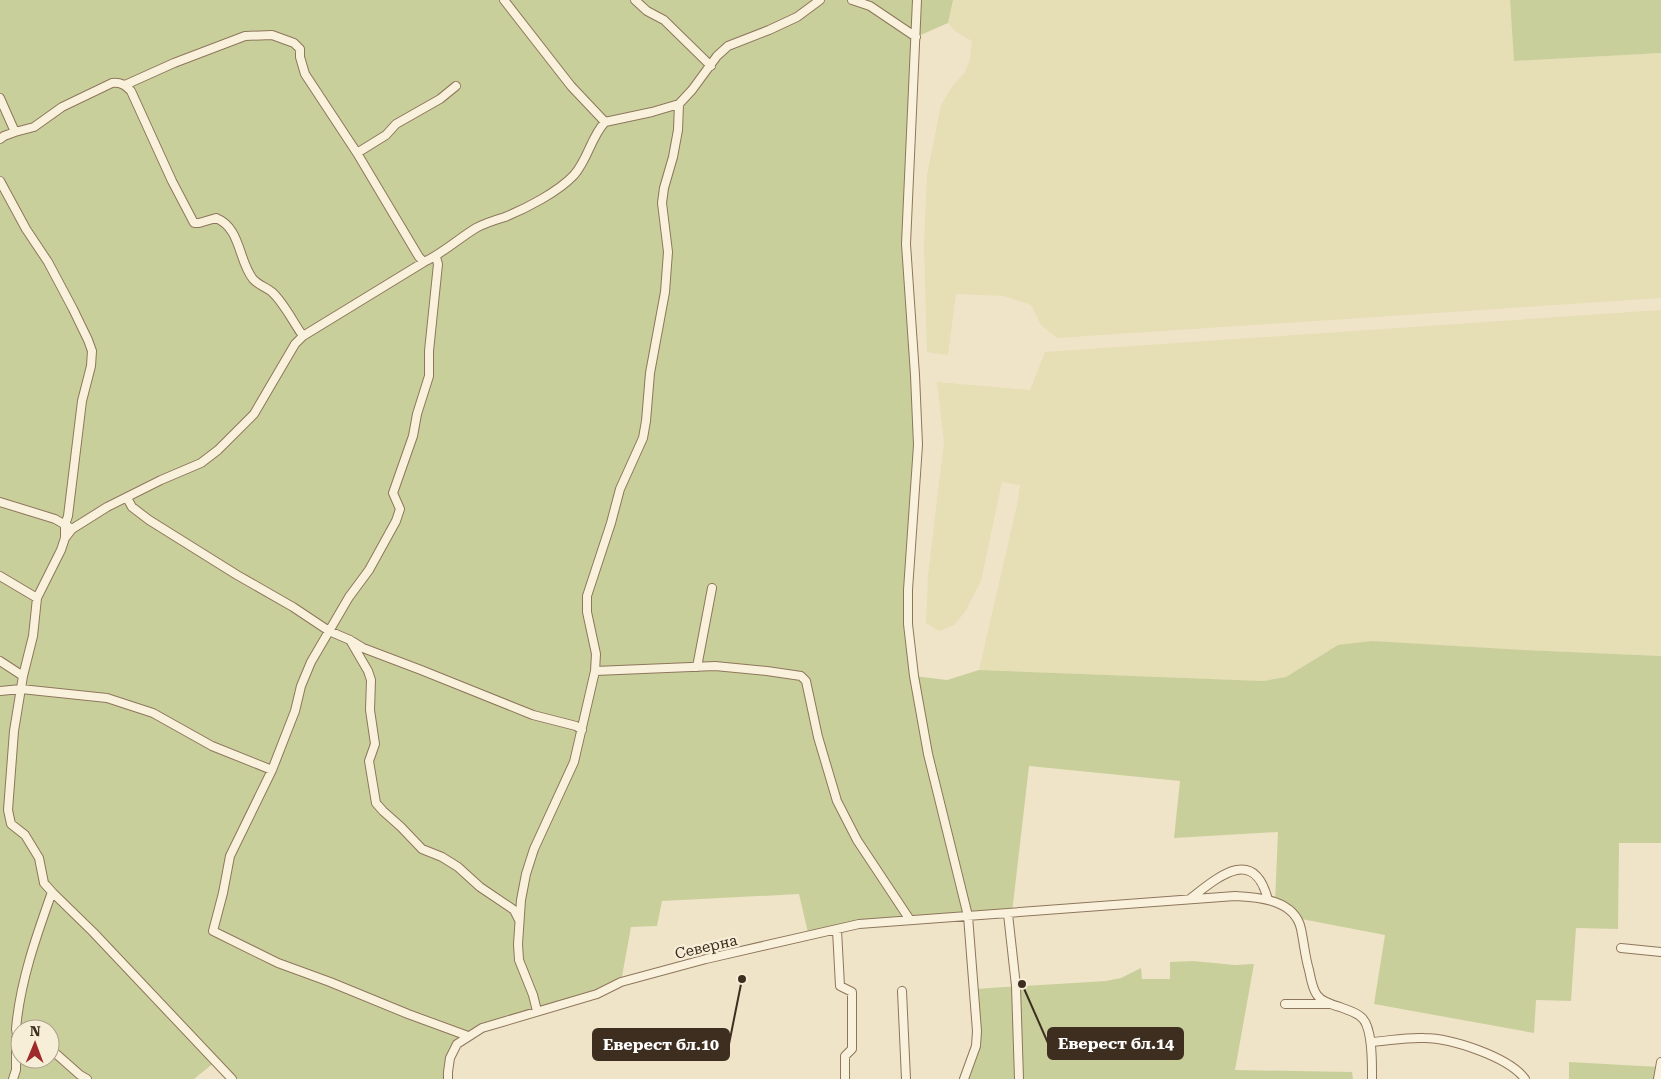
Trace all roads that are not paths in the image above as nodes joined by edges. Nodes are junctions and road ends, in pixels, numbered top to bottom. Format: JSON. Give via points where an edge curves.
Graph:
{"nodes":[{"id":1,"x":504,"y":0,"type":"edge"},
{"id":2,"x":635,"y":0,"type":"edge"},
{"id":3,"x":820,"y":0,"type":"edge"},
{"id":4,"x":852,"y":0,"type":"edge"},
{"id":5,"x":917,"y":0,"type":"edge"},
{"id":6,"x":916,"y":37,"type":"junction"},
{"id":7,"x":711,"y":66,"type":"junction"},
{"id":8,"x":125,"y":85,"type":"junction"},
{"id":9,"x":456,"y":86,"type":"dead end"},
{"id":10,"x":0,"y":98,"type":"edge"},
{"id":11,"x":679,"y":104,"type":"junction"},
{"id":12,"x":605,"y":122,"type":"junction"},
{"id":13,"x":15,"y":132,"type":"junction"},
{"id":14,"x":0,"y":139,"type":"edge"},
{"id":15,"x":357,"y":153,"type":"junction"},
{"id":16,"x":0,"y":181,"type":"edge"},
{"id":17,"x":436,"y":256,"type":"junction"},
{"id":18,"x":424,"y":262,"type":"junction"},
{"id":19,"x":303,"y":336,"type":"junction"},
{"id":20,"x":127,"y":498,"type":"junction"},
{"id":21,"x":0,"y":502,"type":"edge"},
{"id":22,"x":69,"y":527,"type":"junction"},
{"id":23,"x":0,"y":576,"type":"edge"},
{"id":24,"x":712,"y":588,"type":"dead end"},
{"id":25,"x":37,"y":598,"type":"junction"},
{"id":26,"x":329,"y":631,"type":"junction"},
{"id":27,"x":350,"y":640,"type":"junction"},
{"id":28,"x":0,"y":661,"type":"edge"},
{"id":29,"x":697,"y":667,"type":"junction"},
{"id":30,"x":595,"y":671,"type":"junction"},
{"id":31,"x":23,"y":676,"type":"junction"},
{"id":32,"x":21,"y":689,"type":"junction"},
{"id":33,"x":0,"y":691,"type":"edge"},
{"id":34,"x":582,"y":730,"type":"junction"},
{"id":35,"x":272,"y":770,"type":"junction"},
{"id":36,"x":52,"y":892,"type":"junction"},
{"id":37,"x":1190,"y":898,"type":"junction"},
{"id":38,"x":1268,"y":900,"type":"junction"},
{"id":39,"x":1008,"y":914,"type":"junction"},
{"id":40,"x":968,"y":916,"type":"junction"},
{"id":41,"x":910,"y":920,"type":"junction"},
{"id":42,"x":520,"y":922,"type":"junction"},
{"id":43,"x":837,"y":930,"type":"junction"},
{"id":44,"x":1621,"y":948,"type":"dead end"},
{"id":45,"x":1661,"y":952,"type":"edge"},
{"id":46,"x":902,"y":991,"type":"dead end"},
{"id":47,"x":1285,"y":1004,"type":"dead end"},
{"id":48,"x":1329,"y":1004,"type":"junction"},
{"id":49,"x":537,"y":1011,"type":"junction"},
{"id":50,"x":17,"y":1019,"type":"edge"},
{"id":51,"x":468,"y":1036,"type":"junction"},
{"id":52,"x":1371,"y":1042,"type":"junction"},
{"id":53,"x":60,"y":1057,"type":"edge"},
{"id":54,"x":1661,"y":1062,"type":"edge"},
{"id":55,"x":87,"y":1079,"type":"edge"},
{"id":56,"x":232,"y":1079,"type":"edge"},
{"id":57,"x":448,"y":1079,"type":"edge"},
{"id":58,"x":845,"y":1079,"type":"edge"},
{"id":59,"x":906,"y":1079,"type":"edge"},
{"id":60,"x":964,"y":1079,"type":"edge"},
{"id":61,"x":1019,"y":1079,"type":"edge"},
{"id":62,"x":1372,"y":1079,"type":"edge"},
{"id":63,"x":1525,"y":1079,"type":"edge"},
{"id":64,"x":1658,"y":1079,"type":"edge"}],
"edges":[{"from":1,"to":12,"type":"street","via":[[571,86]]},
{"from":2,"to":7,"type":"street","via":[[664,20]]},
{"from":3,"to":7,"type":"street","via":[[796,17],[728,46]]},
{"from":4,"to":6,"type":"street","via":[[870,6]]},
{"from":5,"to":6,"type":"street"},
{"from":6,"to":40,"type":"street","via":[[906,244],[918,445],[908,624],[924,735]]},
{"from":7,"to":11,"type":"street"},
{"from":8,"to":13,"type":"street","via":[[112,83],[62,107],[34,126]]},
{"from":8,"to":15,"type":"street","via":[[245,36],[272,35],[294,43],[300,49],[305,74]]},
{"from":8,"to":19,"type":"street","via":[[131,91],[194,222],[216,218],[228,225],[254,281],[271,291]]},
{"from":9,"to":15,"type":"street"},
{"from":10,"to":13,"type":"street"},
{"from":11,"to":12,"type":"street"},
{"from":11,"to":30,"type":"street","via":[[676,139],[662,203],[668,252],[665,292],[650,373],[643,438],[620,489],[587,596],[596,654]]},
{"from":12,"to":17,"type":"street","via":[[575,174],[564,184],[525,207],[477,228]]},
{"from":13,"to":14,"type":"street"},
{"from":15,"to":18,"type":"street"},
{"from":16,"to":22,"type":"street","via":[[65,293],[92,351],[82,401]]},
{"from":17,"to":18,"type":"street"},
{"from":17,"to":26,"type":"street","via":[[429,376],[393,493],[400,508],[369,570]]},
{"from":18,"to":19,"type":"street"},
{"from":19,"to":20,"type":"street","via":[[295,344],[254,414],[218,450],[201,463]]},
{"from":20,"to":22,"type":"street"},
{"from":20,"to":26,"type":"street","via":[[132,507],[149,520]]},
{"from":21,"to":22,"type":"street","via":[[55,519]]},
{"from":22,"to":25,"type":"street"},
{"from":23,"to":25,"type":"street"},
{"from":24,"to":29,"type":"street"},
{"from":25,"to":31,"type":"street","via":[[33,636]]},
{"from":26,"to":27,"type":"street"},
{"from":26,"to":35,"type":"street","via":[[301,686]]},
{"from":27,"to":34,"type":"street","via":[[458,686]]},
{"from":27,"to":42,"type":"street","via":[[371,680],[370,710],[375,744],[369,761],[376,803],[422,848],[458,867],[514,910]]},
{"from":28,"to":31,"type":"street"},
{"from":29,"to":30,"type":"street"},
{"from":29,"to":41,"type":"street","via":[[766,671],[801,676],[806,681],[818,738],[837,801],[857,840]]},
{"from":30,"to":34,"type":"street"},
{"from":31,"to":32,"type":"street"},
{"from":32,"to":33,"type":"street"},
{"from":32,"to":35,"type":"street","via":[[107,698],[153,713],[212,746]]},
{"from":32,"to":36,"type":"street","via":[[8,810],[11,824],[25,835],[39,858],[44,884]]},
{"from":34,"to":42,"type":"street","via":[[574,762],[534,849],[526,874]]},
{"from":35,"to":51,"type":"street","via":[[230,856],[212,931],[278,963]]},
{"from":36,"to":50,"type":"street","via":[[31,952]]},
{"from":36,"to":56,"type":"street"},
{"from":37,"to":38,"type":"street","name":"Северна","via":[[1235,896]]},
{"from":37,"to":38,"type":"street","via":[[1220,875],[1246,870],[1264,885]]},
{"from":37,"to":39,"type":"street","name":"Северна"},
{"from":38,"to":48,"type":"street","name":"Северна","via":[[1288,908],[1296,918],[1301,927],[1313,987],[1318,997]]},
{"from":39,"to":40,"type":"street","name":"Северна"},
{"from":39,"to":61,"type":"street","via":[[1016,986]]},
{"from":40,"to":41,"type":"street","name":"Северна"},
{"from":40,"to":60,"type":"street","via":[[977,1031],[976,1046]]},
{"from":41,"to":43,"type":"street","name":"Северна","via":[[859,924]]},
{"from":42,"to":49,"type":"street","via":[[519,960]]},
{"from":43,"to":49,"type":"street","name":"Северна","via":[[706,959],[621,982],[597,994]]},
{"from":43,"to":58,"type":"street","via":[[840,986],[852,992],[852,1050],[845,1056]]},
{"from":44,"to":45,"type":"street"},
{"from":46,"to":59,"type":"street"},
{"from":47,"to":48,"type":"street"},
{"from":48,"to":52,"type":"street","via":[[1362,1017]]},
{"from":49,"to":51,"type":"street","name":"Северна","via":[[482,1028]]},
{"from":51,"to":57,"type":"street","name":"Северна","via":[[457,1044],[450,1058]]},
{"from":52,"to":62,"type":"street"},
{"from":52,"to":63,"type":"street","via":[[1426,1038],[1463,1044],[1511,1065]]},
{"from":53,"to":55,"type":"street"},
{"from":54,"to":64,"type":"street"}]}
